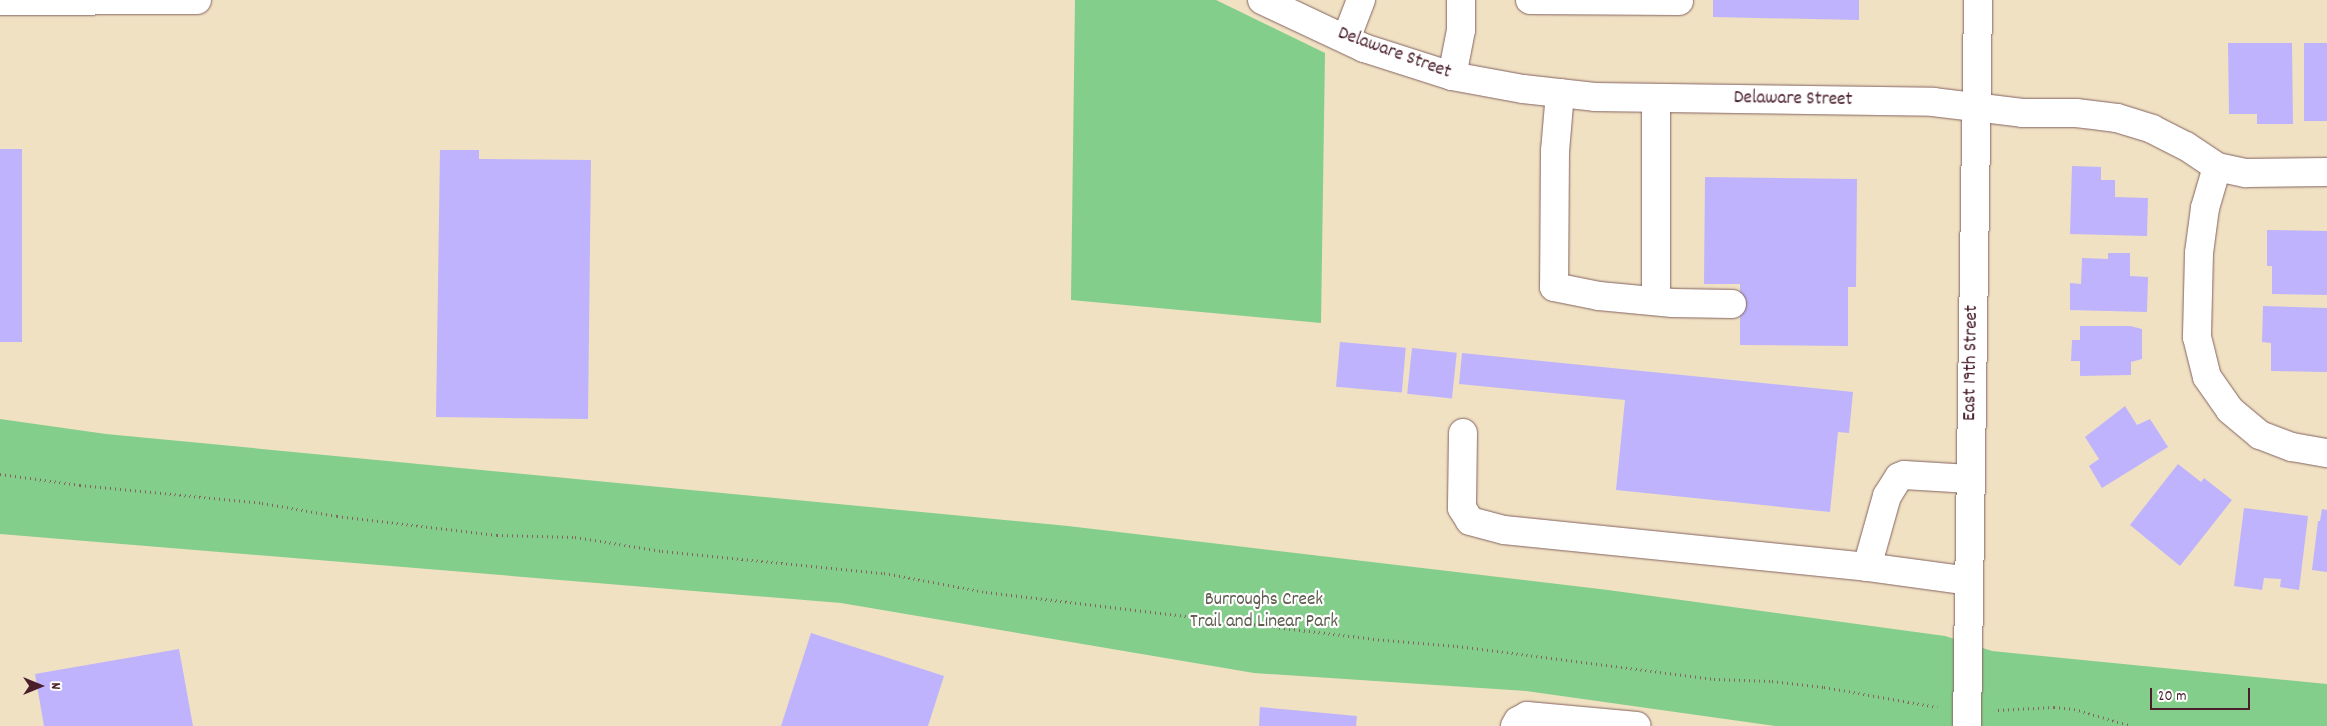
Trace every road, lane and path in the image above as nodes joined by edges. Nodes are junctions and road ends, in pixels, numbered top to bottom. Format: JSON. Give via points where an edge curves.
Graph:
{"nodes":[{"id":1,"x":197,"y":0,"type":"edge"},
{"id":2,"x":1262,"y":0,"type":"edge"},
{"id":3,"x":1361,"y":0,"type":"edge"},
{"id":4,"x":1461,"y":0,"type":"edge"},
{"id":5,"x":1530,"y":0,"type":"edge"},
{"id":6,"x":1978,"y":0,"type":"edge"},
{"id":7,"x":0,"y":1,"type":"edge"},
{"id":8,"x":1680,"y":2,"type":"dead end"},
{"id":9,"x":1346,"y":39,"type":"junction"},
{"id":10,"x":1452,"y":76,"type":"junction"},
{"id":11,"x":1560,"y":93,"type":"junction"},
{"id":12,"x":1656,"y":98,"type":"junction"},
{"id":13,"x":1976,"y":107,"type":"junction"},
{"id":14,"x":2217,"y":167,"type":"junction"},
{"id":15,"x":2327,"y":172,"type":"edge"},
{"id":16,"x":1656,"y":301,"type":"junction"},
{"id":17,"x":1732,"y":304,"type":"dead end"},
{"id":18,"x":1463,"y":433,"type":"dead end"},
{"id":19,"x":2327,"y":453,"type":"edge"},
{"id":20,"x":0,"y":474,"type":"edge"},
{"id":21,"x":1970,"y":479,"type":"junction"},
{"id":22,"x":1867,"y":567,"type":"junction"},
{"id":23,"x":1969,"y":581,"type":"junction"},
{"id":24,"x":1940,"y":707,"type":"dead end"},
{"id":25,"x":1993,"y":710,"type":"dead end"},
{"id":26,"x":1515,"y":726,"type":"edge"},
{"id":27,"x":1637,"y":726,"type":"edge"},
{"id":28,"x":1967,"y":726,"type":"edge"},
{"id":29,"x":2132,"y":726,"type":"edge"}],
"edges":[{"from":1,"to":7,"type":"street"},
{"from":2,"to":9,"type":"street","name":"Delaware Street"},
{"from":3,"to":9,"type":"street"},
{"from":4,"to":10,"type":"street","via":[[1461,30]]},
{"from":5,"to":8,"type":"street"},
{"from":6,"to":13,"type":"street","name":"East 19th Street"},
{"from":9,"to":10,"type":"street","name":"Delaware Street","via":[[1364,48]]},
{"from":10,"to":11,"type":"street","name":"Delaware Street"},
{"from":11,"to":12,"type":"street","name":"Delaware Street"},
{"from":11,"to":16,"type":"street","via":[[1555,151],[1554,287],[1599,296]]},
{"from":12,"to":13,"type":"street","name":"Delaware Street","via":[[1934,102]]},
{"from":12,"to":16,"type":"street"},
{"from":13,"to":14,"type":"street","name":"Delaware Street","via":[[2117,118],[2152,129]]},
{"from":13,"to":21,"type":"street","name":"East 19th Street"},
{"from":14,"to":15,"type":"street","name":"Delaware Street","via":[[2246,173]]},
{"from":14,"to":19,"type":"street","via":[[2205,208],[2199,253],[2198,336],[2207,377],[2230,410],[2260,435]]},
{"from":16,"to":17,"type":"street"},
{"from":18,"to":22,"type":"street","via":[[1462,508],[1470,521],[1504,530]]},
{"from":20,"to":24,"type":"path","via":[[497,535],[575,537],[662,551],[874,572],[986,592],[1705,678],[1824,687]]},
{"from":21,"to":22,"type":"street","via":[[1899,477],[1886,496]]},
{"from":21,"to":23,"type":"street","name":"East 19th Street"},
{"from":22,"to":23,"type":"street"},
{"from":23,"to":28,"type":"street","name":"East 19th Street"},
{"from":25,"to":29,"type":"path","via":[[2074,709]]},
{"from":26,"to":27,"type":"street","via":[[1527,716]]}]}
